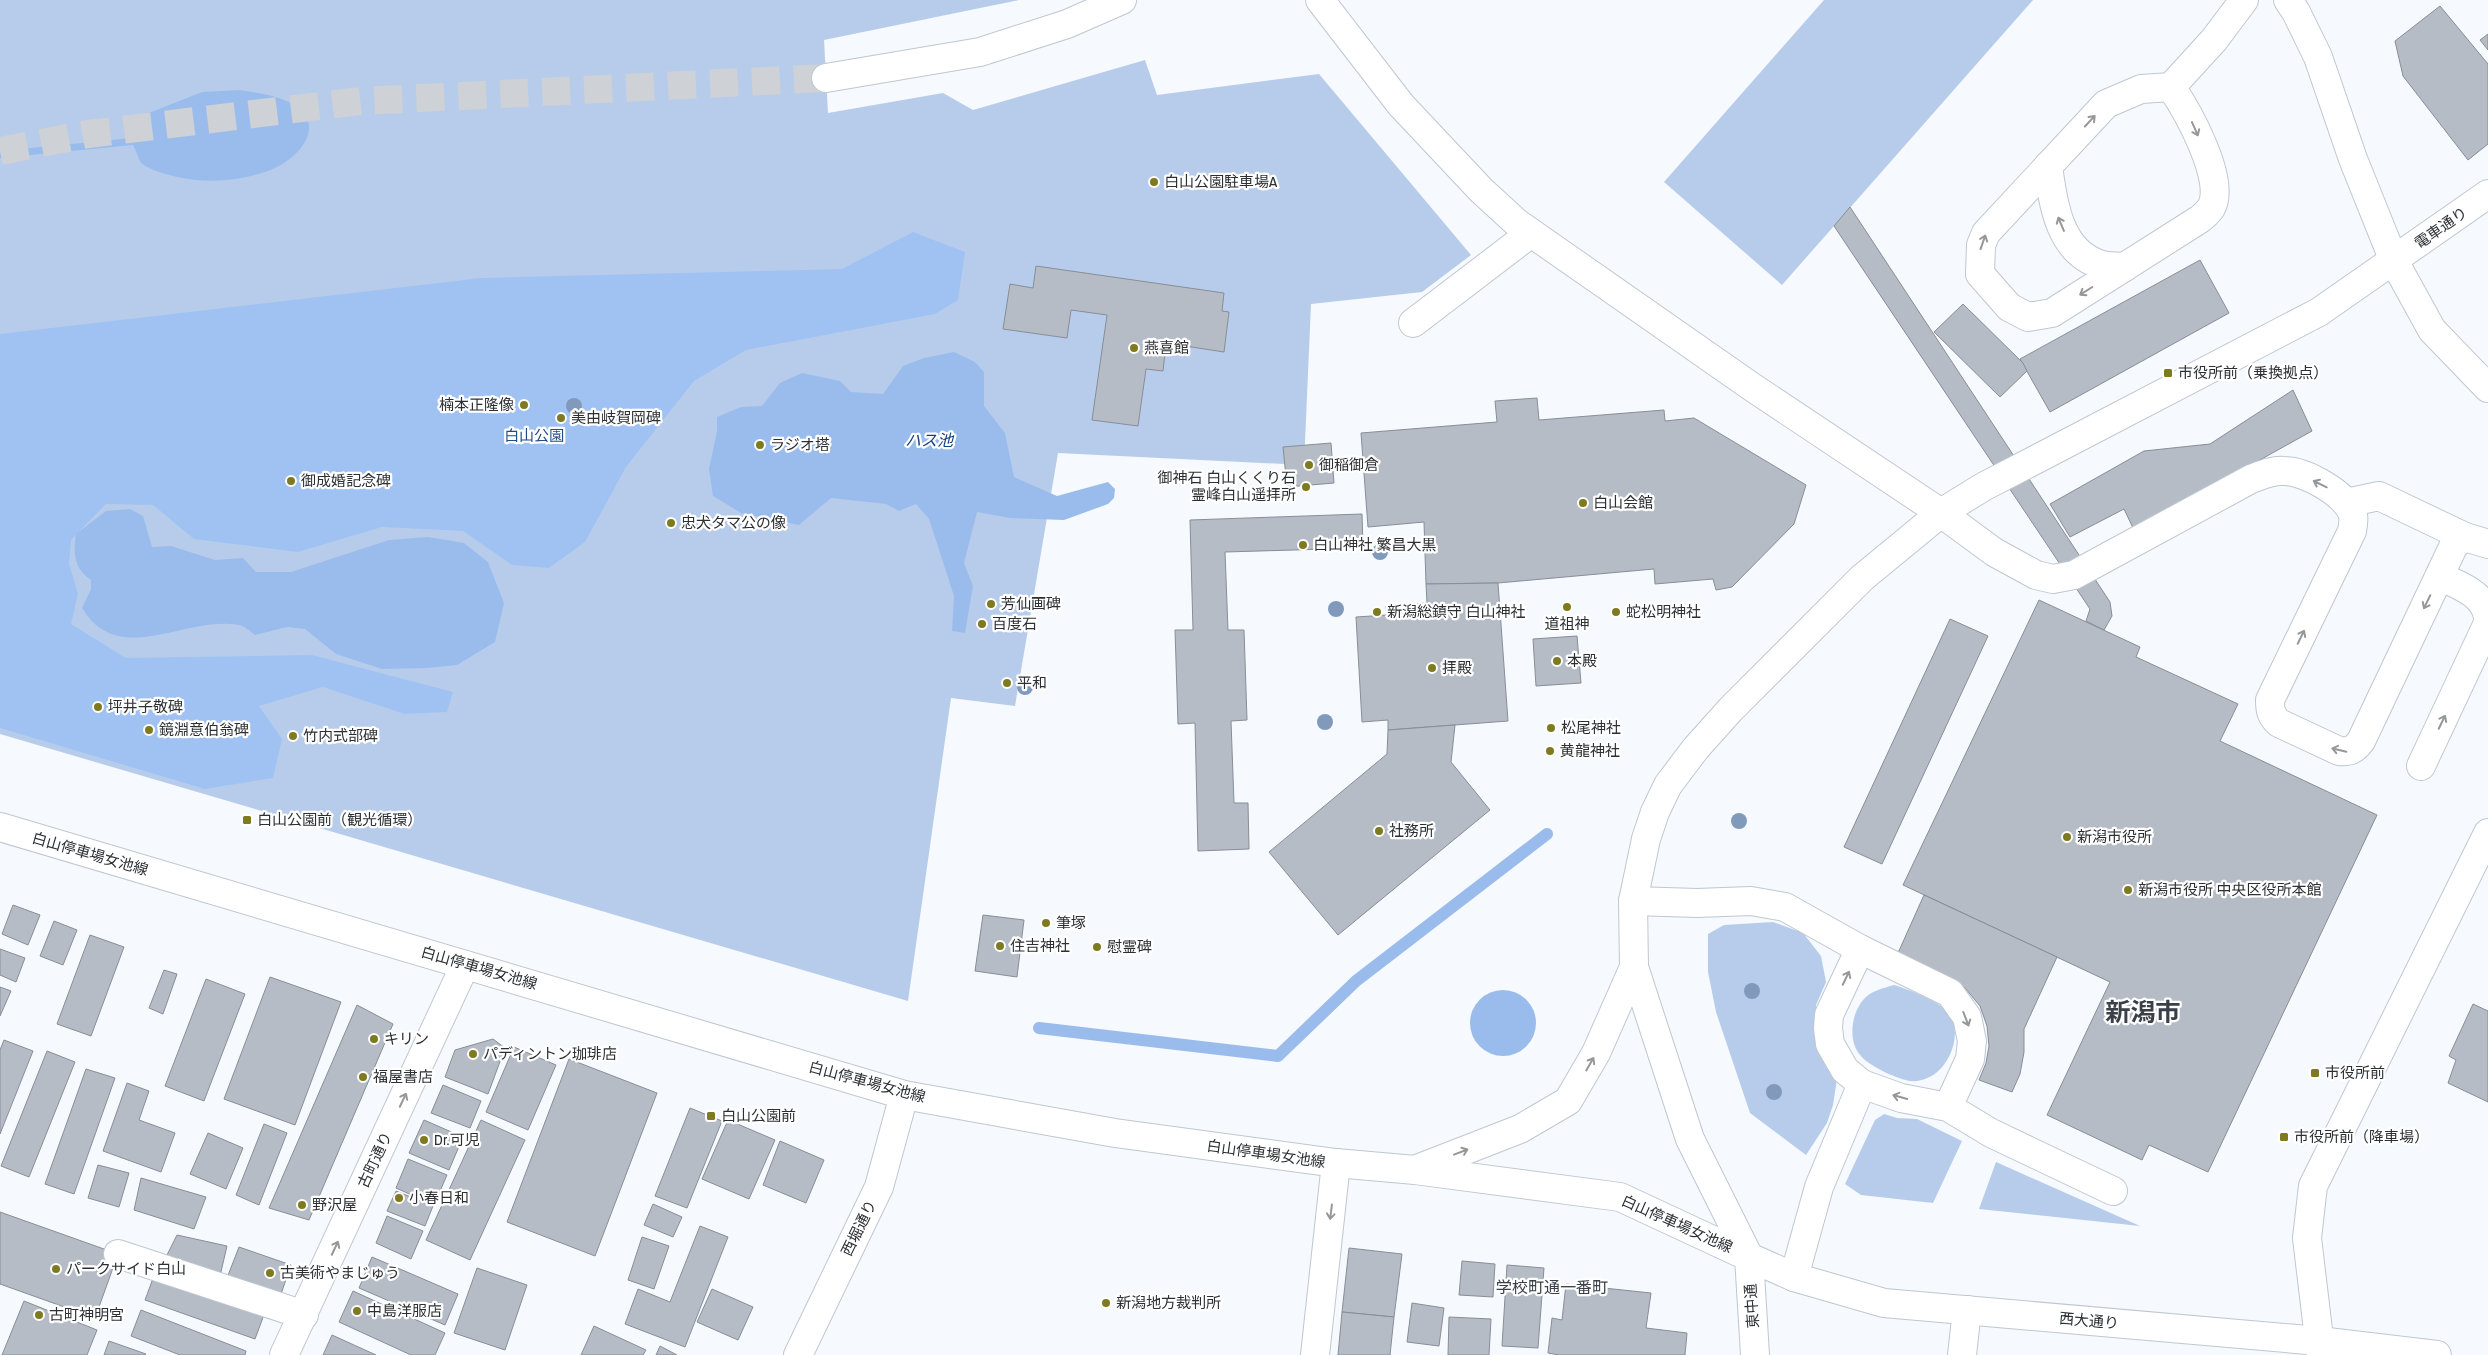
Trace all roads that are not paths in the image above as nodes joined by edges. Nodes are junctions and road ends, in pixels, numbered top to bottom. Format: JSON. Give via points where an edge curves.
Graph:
{"nodes":[{"id":1,"x":1122,"y":0,"type":"edge"},
{"id":2,"x":1320,"y":0,"type":"edge"},
{"id":3,"x":2244,"y":0,"type":"edge"},
{"id":4,"x":2288,"y":0,"type":"edge"},
{"id":5,"x":826,"y":78,"type":"tunnel mouth"},
{"id":6,"x":2171,"y":87,"type":"junction"},
{"id":7,"x":2048,"y":166,"type":"junction"},
{"id":8,"x":2488,"y":194,"type":"edge"},
{"id":9,"x":1531,"y":233,"type":"junction"},
{"id":10,"x":2394,"y":261,"type":"junction"},
{"id":11,"x":2125,"y":267,"type":"junction"},
{"id":12,"x":1413,"y":323,"type":"dead end"},
{"id":13,"x":2488,"y":388,"type":"edge"},
{"id":14,"x":2346,"y":502,"type":"junction"},
{"id":15,"x":1941,"y":512,"type":"junction"},
{"id":16,"x":2477,"y":540,"type":"edge"},
{"id":17,"x":2440,"y":576,"type":"junction"},
{"id":18,"x":2488,"y":617,"type":"edge"},
{"id":19,"x":2488,"y":623,"type":"edge"},
{"id":20,"x":2421,"y":766,"type":"dead end"},
{"id":21,"x":0,"y":827,"type":"edge"},
{"id":22,"x":2488,"y":833,"type":"edge"},
{"id":23,"x":1633,"y":901,"type":"junction"},
{"id":24,"x":1860,"y":949,"type":"junction"},
{"id":25,"x":465,"y":965,"type":"junction"},
{"id":26,"x":1634,"y":967,"type":"junction"},
{"id":27,"x":1862,"y":1084,"type":"junction"},
{"id":28,"x":904,"y":1095,"type":"junction"},
{"id":29,"x":1948,"y":1107,"type":"junction"},
{"id":30,"x":1336,"y":1163,"type":"junction"},
{"id":31,"x":1416,"y":1170,"type":"junction"},
{"id":32,"x":2113,"y":1191,"type":"dead end"},
{"id":33,"x":118,"y":1254,"type":"dead end"},
{"id":34,"x":1749,"y":1257,"type":"junction"},
{"id":35,"x":1794,"y":1277,"type":"junction"},
{"id":36,"x":1967,"y":1310,"type":"junction"},
{"id":37,"x":304,"y":1315,"type":"junction"},
{"id":38,"x":2320,"y":1348,"type":"edge"},
{"id":39,"x":284,"y":1355,"type":"edge"},
{"id":40,"x":798,"y":1355,"type":"edge"},
{"id":41,"x":1315,"y":1355,"type":"edge"},
{"id":42,"x":1755,"y":1355,"type":"edge"},
{"id":43,"x":1962,"y":1355,"type":"edge"},
{"id":44,"x":2436,"y":1355,"type":"edge"}],
"edges":[{"from":1,"to":5,"type":"main road","via":[[1067,24],[980,52]]},
{"from":2,"to":9,"type":"main road","via":[[1401,105],[1481,190]]},
{"from":3,"to":6,"type":"main road","via":[[2214,40]]},
{"from":4,"to":10,"type":"main road","via":[[2318,57],[2353,159]]},
{"from":7,"to":6,"type":"main road","one_way":true,"via":[[2106,104],[2141,89]]},
{"from":6,"to":11,"type":"main road","one_way":true,"via":[[2187,110],[2198,136],[2212,177],[2212,207],[2200,219]]},
{"from":11,"to":7,"type":"main road","one_way":true,"via":[[2102,265],[2081,254],[2069,242],[2055,210]]},
{"from":11,"to":7,"type":"main road","one_way":true,"via":[[2052,312],[2028,317],[2009,307],[1980,274],[1981,245],[1986,233]]},
{"from":8,"to":10,"type":"main road","name":"電車通り"},
{"from":9,"to":12,"type":"main road"},
{"from":9,"to":15,"type":"main road","via":[[1744,382]]},
{"from":10,"to":13,"type":"main road","via":[[2432,330]]},
{"from":10,"to":15,"type":"main road","name":"電車通り","via":[[2319,312]]},
{"from":14,"to":15,"type":"main road","one_way":true,"via":[[2336,492],[2300,474],[2287,470],[2272,471],[2251,479],[2074,575],[2053,579],[2036,575],[1994,552]]},
{"from":14,"to":16,"type":"main road","via":[[2379,496]]},
{"from":17,"to":14,"type":"main road","one_way":true,"via":[[2355,748],[2348,752],[2339,751],[2279,723],[2272,717],[2270,700],[2352,531],[2353,516]]},
{"from":15,"to":23,"type":"main road","name":"電車通り","via":[[1862,578],[1696,748],[1668,785],[1655,812],[1640,862]]},
{"from":16,"to":17,"type":"main road","via":[[2454,546]]},
{"from":17,"to":18,"type":"main road","via":[[2478,596]]},
{"from":20,"to":19,"type":"main road","one_way":true},
{"from":21,"to":25,"type":"main road","name":"白山停車場女池線"},
{"from":22,"to":38,"type":"main road","via":[[2313,1186],[2307,1238]]},
{"from":23,"to":24,"type":"main road","via":[[1751,901],[1785,906]]},
{"from":23,"to":26,"type":"main road","name":"電車通り"},
{"from":27,"to":24,"type":"main road","one_way":true,"via":[[1845,1070],[1836,1057],[1828,1028],[1829,1015]]},
{"from":24,"to":29,"type":"main road","one_way":true,"via":[[1950,994],[1967,1017],[1972,1041],[1970,1059]]},
{"from":25,"to":28,"type":"main road","name":"白山停車場女池線"},
{"from":37,"to":25,"type":"main road","name":"古町通り","one_way":true},
{"from":31,"to":26,"type":"main road","one_way":true,"via":[[1520,1129],[1568,1100],[1596,1053]]},
{"from":26,"to":34,"type":"main road","via":[[1690,1139]]},
{"from":29,"to":27,"type":"main road","one_way":true,"via":[[1901,1098]]},
{"from":27,"to":35,"type":"main road","via":[[1819,1187]]},
{"from":28,"to":30,"type":"main road","name":"白山停車場女池線","via":[[1115,1133]]},
{"from":28,"to":40,"type":"main road","name":"西堀通り","via":[[879,1187]]},
{"from":29,"to":32,"type":"main road","via":[[1992,1133]]},
{"from":30,"to":31,"type":"main road","name":"白山停車場女池線"},
{"from":30,"to":41,"type":"main road","one_way":true},
{"from":31,"to":34,"type":"main road","name":"白山停車場女池線","via":[[1620,1197]]},
{"from":33,"to":37,"type":"main road"},
{"from":34,"to":35,"type":"main road","name":"西大通り"},
{"from":34,"to":42,"type":"main road","name":"東中通"},
{"from":35,"to":36,"type":"main road","name":"西大通り","via":[[1884,1303]]},
{"from":36,"to":38,"type":"main road","name":"西大通り"},
{"from":36,"to":43,"type":"main road"},
{"from":37,"to":39,"type":"main road","name":"古町通り"},
{"from":38,"to":44,"type":"main road","name":"西大通り"}]}
